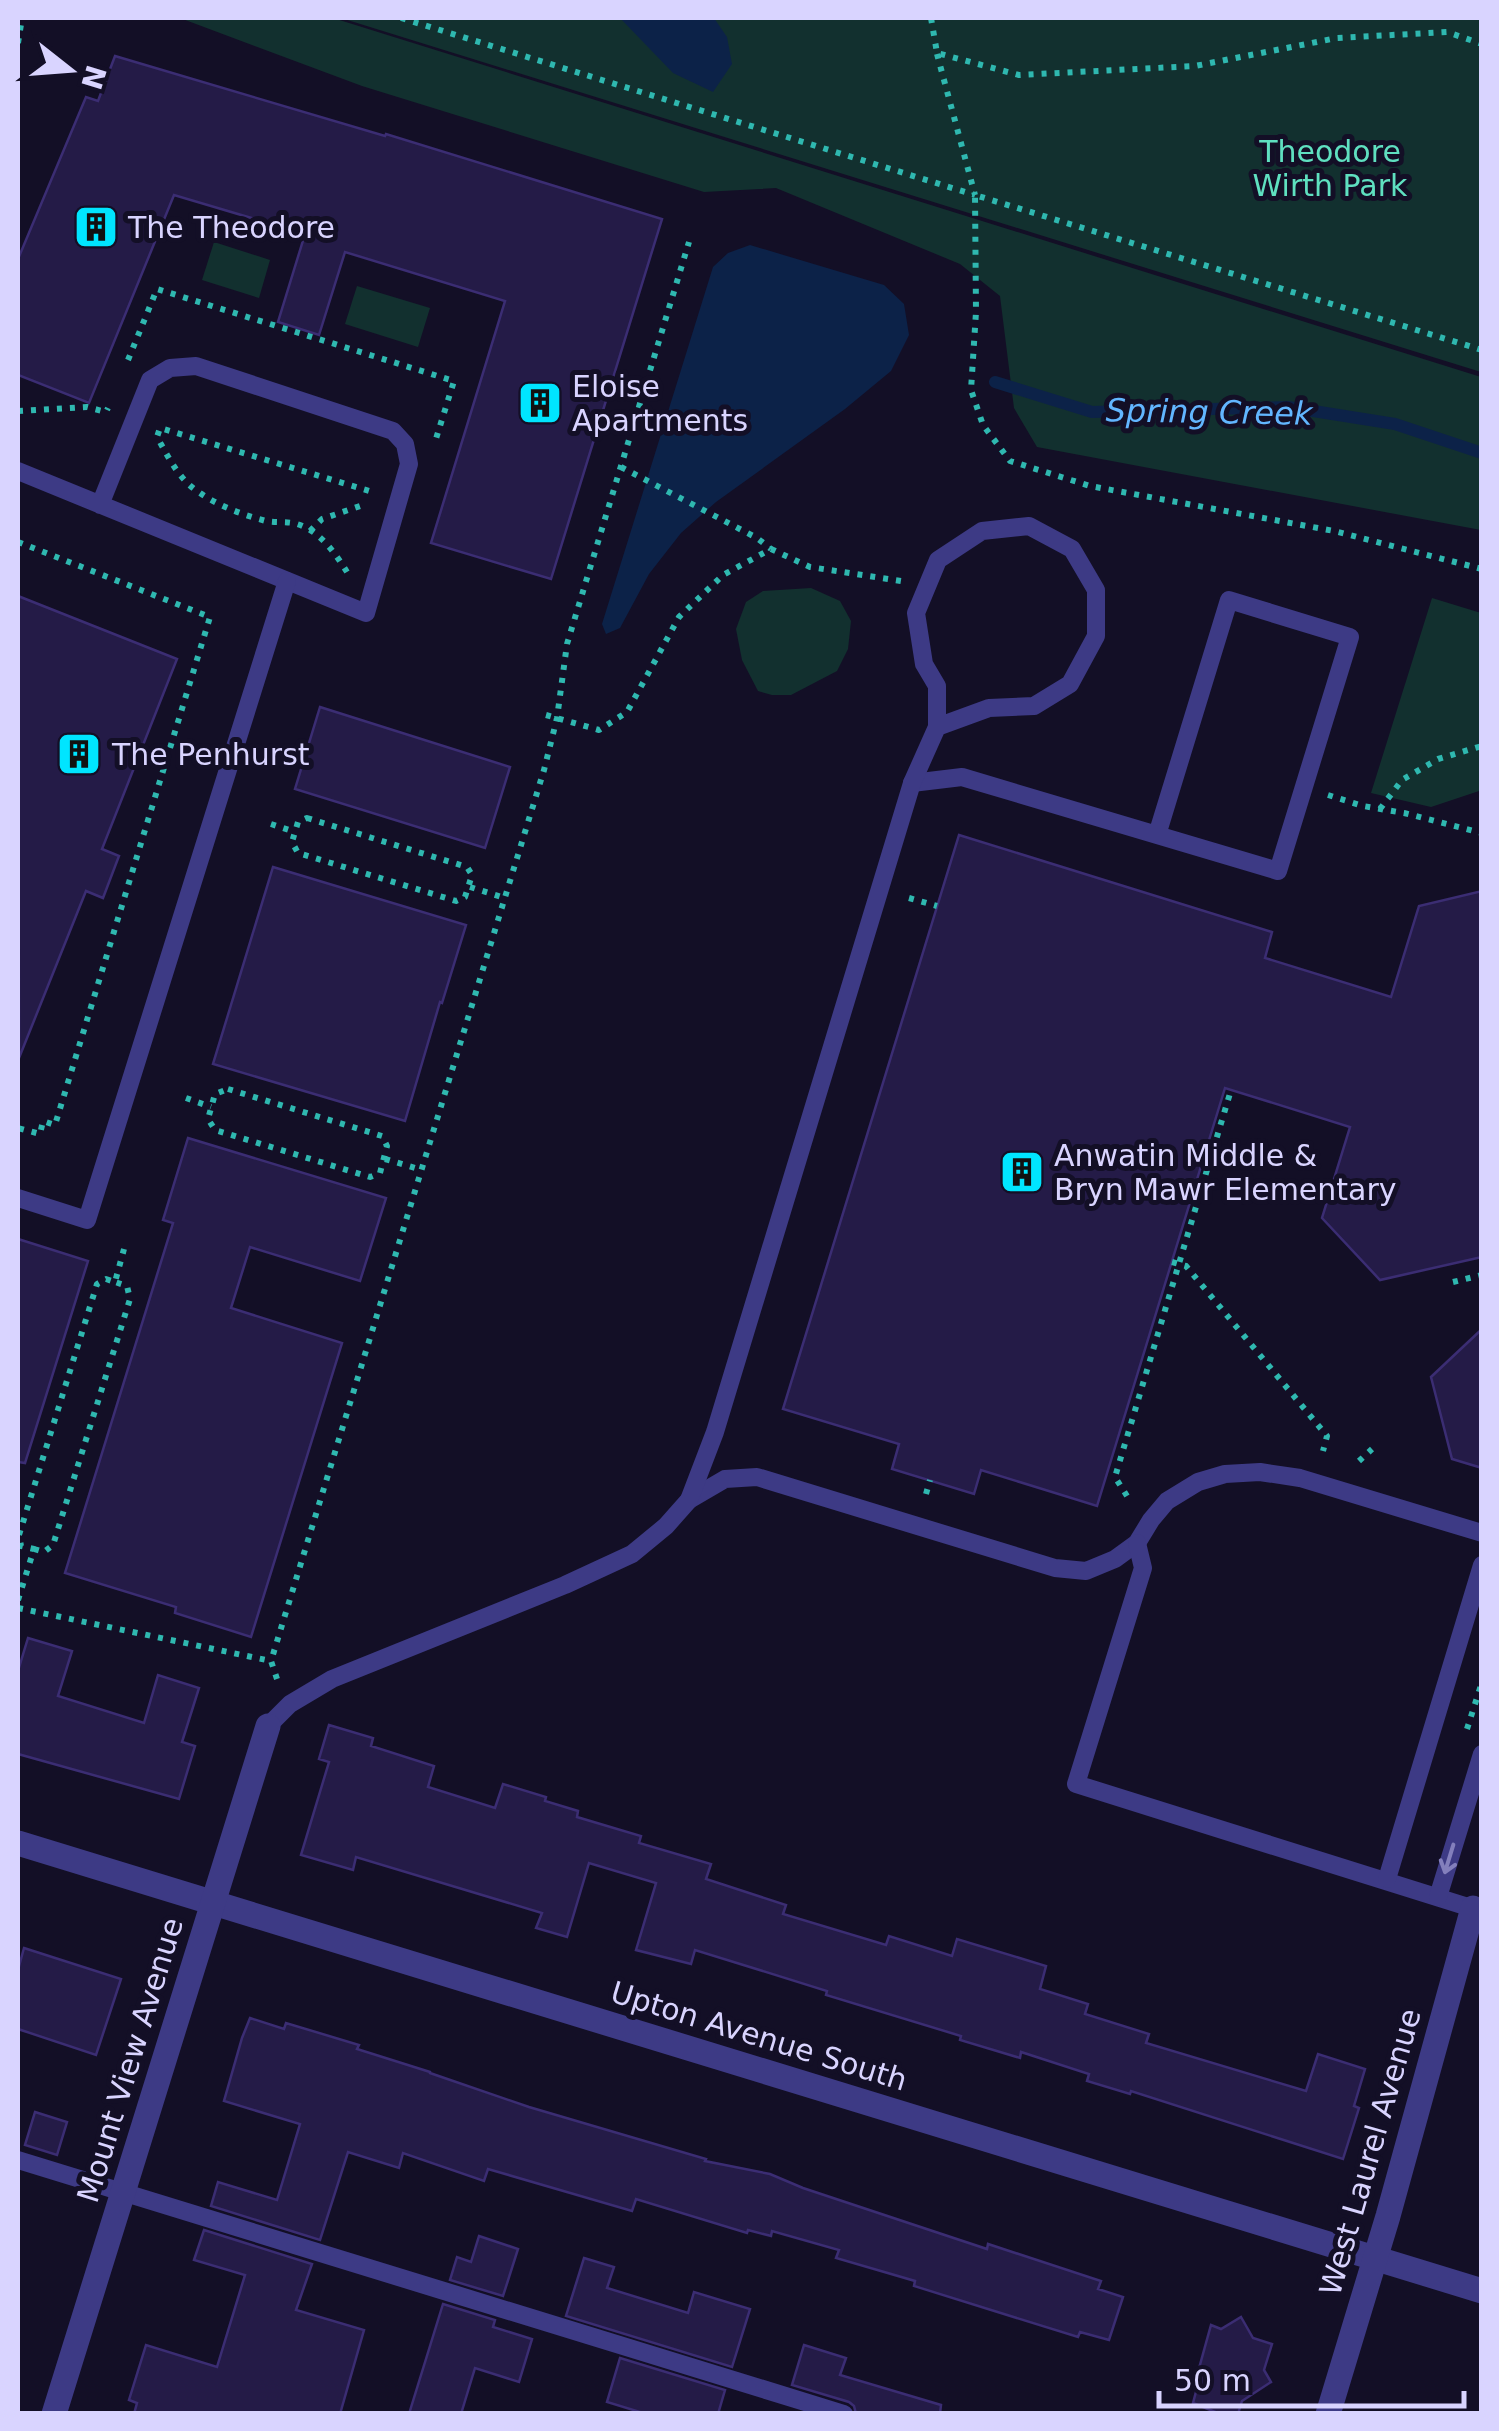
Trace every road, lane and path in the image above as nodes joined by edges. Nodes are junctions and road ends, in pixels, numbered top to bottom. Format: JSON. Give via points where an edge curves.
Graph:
{"nodes":[{"id":1,"x":22,"y":18,"type":"edge"},
{"id":2,"x":401,"y":18,"type":"edge"},
{"id":3,"x":931,"y":18,"type":"edge"},
{"id":4,"x":18,"y":42,"type":"edge"},
{"id":5,"x":1482,"y":44,"type":"edge"},
{"id":6,"x":937,"y":53,"type":"junction"},
{"id":7,"x":975,"y":195,"type":"junction"},
{"id":8,"x":689,"y":242,"type":"dead end"},
{"id":9,"x":1482,"y":350,"type":"edge"},
{"id":10,"x":620,"y":467,"type":"junction"},
{"id":11,"x":18,"y":471,"type":"edge"},
{"id":12,"x":100,"y":505,"type":"junction"},
{"id":13,"x":310,"y":531,"type":"junction"},
{"id":14,"x":18,"y":542,"type":"edge"},
{"id":15,"x":771,"y":549,"type":"junction"},
{"id":16,"x":1482,"y":569,"type":"edge"},
{"id":17,"x":286,"y":581,"type":"junction"},
{"id":18,"x":927,"y":585,"type":"junction"},
{"id":19,"x":366,"y":614,"type":"junction"},
{"id":20,"x":546,"y":715,"type":"dead end"},
{"id":21,"x":557,"y":718,"type":"junction"},
{"id":22,"x":938,"y":727,"type":"junction"},
{"id":23,"x":1482,"y":746,"type":"edge"},
{"id":24,"x":912,"y":783,"type":"junction"},
{"id":25,"x":1303,"y":788,"type":"junction"},
{"id":26,"x":1380,"y":808,"type":"junction"},
{"id":27,"x":271,"y":824,"type":"dead end"},
{"id":28,"x":294,"y":832,"type":"junction"},
{"id":29,"x":1482,"y":833,"type":"edge"},
{"id":30,"x":1157,"y":836,"type":"junction"},
{"id":31,"x":470,"y":887,"type":"junction"},
{"id":32,"x":505,"y":898,"type":"junction"},
{"id":33,"x":909,"y":898,"type":"dead end"},
{"id":34,"x":937,"y":906,"type":"dead end"},
{"id":35,"x":1231,"y":1090,"type":"dead end"},
{"id":36,"x":186,"y":1098,"type":"dead end"},
{"id":37,"x":211,"y":1107,"type":"junction"},
{"id":38,"x":18,"y":1128,"type":"edge"},
{"id":39,"x":385,"y":1159,"type":"junction"},
{"id":40,"x":422,"y":1170,"type":"junction"},
{"id":41,"x":18,"y":1198,"type":"edge"},
{"id":42,"x":124,"y":1249,"type":"dead end"},
{"id":43,"x":1175,"y":1263,"type":"junction"},
{"id":44,"x":1482,"y":1276,"type":"edge"},
{"id":45,"x":115,"y":1282,"type":"junction"},
{"id":46,"x":1453,"y":1282,"type":"dead end"},
{"id":47,"x":1372,"y":1449,"type":"dead end"},
{"id":48,"x":1322,"y":1451,"type":"dead end"},
{"id":49,"x":1359,"y":1460,"type":"dead end"},
{"id":50,"x":930,"y":1480,"type":"dead end"},
{"id":51,"x":926,"y":1494,"type":"dead end"},
{"id":52,"x":1127,"y":1496,"type":"dead end"},
{"id":53,"x":689,"y":1500,"type":"junction"},
{"id":54,"x":1482,"y":1533,"type":"edge"},
{"id":55,"x":1137,"y":1543,"type":"junction"},
{"id":56,"x":34,"y":1549,"type":"junction"},
{"id":57,"x":1482,"y":1565,"type":"edge"},
{"id":58,"x":18,"y":1600,"type":"edge"},
{"id":59,"x":18,"y":1608,"type":"edge"},
{"id":60,"x":272,"y":1662,"type":"junction"},
{"id":61,"x":278,"y":1684,"type":"dead end"},
{"id":62,"x":268,"y":1726,"type":"joint"},
{"id":63,"x":1482,"y":1754,"type":"edge"},
{"id":64,"x":18,"y":1843,"type":"edge"},
{"id":65,"x":1386,"y":1880,"type":"junction"},
{"id":66,"x":1438,"y":1896,"type":"junction"},
{"id":67,"x":213,"y":1903,"type":"junction"},
{"id":68,"x":1477,"y":1910,"type":"edge"},
{"id":69,"x":18,"y":2160,"type":"edge"},
{"id":70,"x":122,"y":2193,"type":"junction"},
{"id":71,"x":1376,"y":2258,"type":"junction"},
{"id":72,"x":1482,"y":2291,"type":"edge"},
{"id":73,"x":54,"y":2414,"type":"edge"},
{"id":74,"x":844,"y":2414,"type":"edge"},
{"id":75,"x":1328,"y":2414,"type":"edge"}],
"edges":[{"from":1,"to":4,"type":"path"},
{"from":2,"to":7,"type":"path"},
{"from":3,"to":6,"type":"path"},
{"from":5,"to":6,"type":"path","via":[[1447,32],[1337,38],[1195,66],[1019,75]]},
{"from":6,"to":7,"type":"path"},
{"from":7,"to":9,"type":"path"},
{"from":7,"to":16,"type":"path","via":[[971,390],[983,426],[1010,461],[1090,486],[1334,531]]},
{"from":8,"to":10,"type":"path"},
{"from":10,"to":15,"type":"path"},
{"from":10,"to":21,"type":"path","via":[[567,644]]},
{"from":11,"to":12,"type":"lane"},
{"from":12,"to":17,"type":"lane"},
{"from":12,"to":19,"type":"lane","via":[[150,380],[170,368],[196,366],[393,431],[405,444],[408,464]]},
{"from":13,"to":13,"type":"path","via":[[322,519],[372,502],[374,492],[160,428],[157,438],[175,470],[198,492],[231,509]]},
{"from":13,"to":19,"type":"path","via":[[332,548]]},
{"from":14,"to":38,"type":"path","via":[[210,618],[55,1125],[43,1122],[40,1134]]},
{"from":15,"to":18,"type":"path","via":[[810,567]]},
{"from":15,"to":21,"type":"path","via":[[722,574],[679,617],[628,712],[598,730]]},
{"from":17,"to":19,"type":"lane"},
{"from":17,"to":41,"type":"lane","via":[[87,1220]]},
{"from":18,"to":22,"type":"lane","via":[[916,613],[924,664],[937,686]]},
{"from":18,"to":22,"type":"lane","via":[[938,560],[982,532],[1029,526],[1072,549],[1096,590],[1096,636],[1070,684],[1034,706],[989,708]]},
{"from":20,"to":21,"type":"path"},
{"from":21,"to":32,"type":"path"},
{"from":22,"to":24,"type":"lane"},
{"from":23,"to":26,"type":"path","via":[[1438,759],[1402,780]]},
{"from":24,"to":30,"type":"lane","via":[[962,777]]},
{"from":24,"to":53,"type":"lane"},
{"from":25,"to":26,"type":"path"},
{"from":25,"to":30,"type":"lane","via":[[1278,871]]},
{"from":25,"to":30,"type":"lane","via":[[1350,638],[1229,600]]},
{"from":26,"to":29,"type":"path"},
{"from":27,"to":28,"type":"path"},
{"from":28,"to":31,"type":"path","via":[[298,853],[456,900]]},
{"from":28,"to":31,"type":"path","via":[[307,818],[467,867]]},
{"from":31,"to":32,"type":"path"},
{"from":32,"to":40,"type":"path"},
{"from":33,"to":34,"type":"path"},
{"from":35,"to":43,"type":"path"},
{"from":36,"to":37,"type":"path"},
{"from":37,"to":39,"type":"path","via":[[214,1094],[228,1089],[382,1136]]},
{"from":37,"to":39,"type":"path","via":[[208,1119],[215,1130],[232,1136],[370,1177],[380,1173]]},
{"from":39,"to":40,"type":"path"},
{"from":40,"to":60,"type":"path"},
{"from":42,"to":45,"type":"path"},
{"from":43,"to":48,"type":"path","via":[[1186,1266],[1327,1436]]},
{"from":43,"to":52,"type":"path","via":[[1115,1477]]},
{"from":44,"to":46,"type":"path"},
{"from":45,"to":56,"type":"path","via":[[128,1286],[130,1300],[53,1545]]},
{"from":45,"to":56,"type":"path","via":[[97,1284],[19,1536],[21,1546]]},
{"from":47,"to":49,"type":"path"},
{"from":50,"to":51,"type":"path"},
{"from":53,"to":55,"type":"lane","via":[[725,1480],[758,1477],[1055,1568],[1086,1571]]},
{"from":53,"to":62,"type":"lane","via":[[632,1554],[332,1679]]},
{"from":54,"to":55,"type":"lane","via":[[1260,1472],[1198,1482],[1167,1501]]},
{"from":55,"to":65,"type":"lane","via":[[1143,1568],[1076,1784]]},
{"from":56,"to":58,"type":"path"},
{"from":57,"to":65,"type":"lane"},
{"from":59,"to":60,"type":"path"},
{"from":60,"to":61,"type":"path"},
{"from":62,"to":67,"type":"street","name":"Mount View Avenue"},
{"from":63,"to":66,"type":"lane","one_way":true},
{"from":64,"to":67,"type":"street","name":"Upton Avenue South"},
{"from":65,"to":66,"type":"lane"},
{"from":66,"to":68,"type":"lane"},
{"from":67,"to":70,"type":"street","name":"Mount View Avenue"},
{"from":67,"to":71,"type":"street","name":"Upton Avenue South"},
{"from":68,"to":71,"type":"street","name":"West Laurel Avenue"},
{"from":69,"to":70,"type":"lane"},
{"from":70,"to":73,"type":"street","name":"Mount View Avenue"},
{"from":70,"to":74,"type":"lane"},
{"from":71,"to":72,"type":"street","name":"Upton Avenue South"},
{"from":71,"to":75,"type":"street","name":"West Laurel Avenue"}]}
